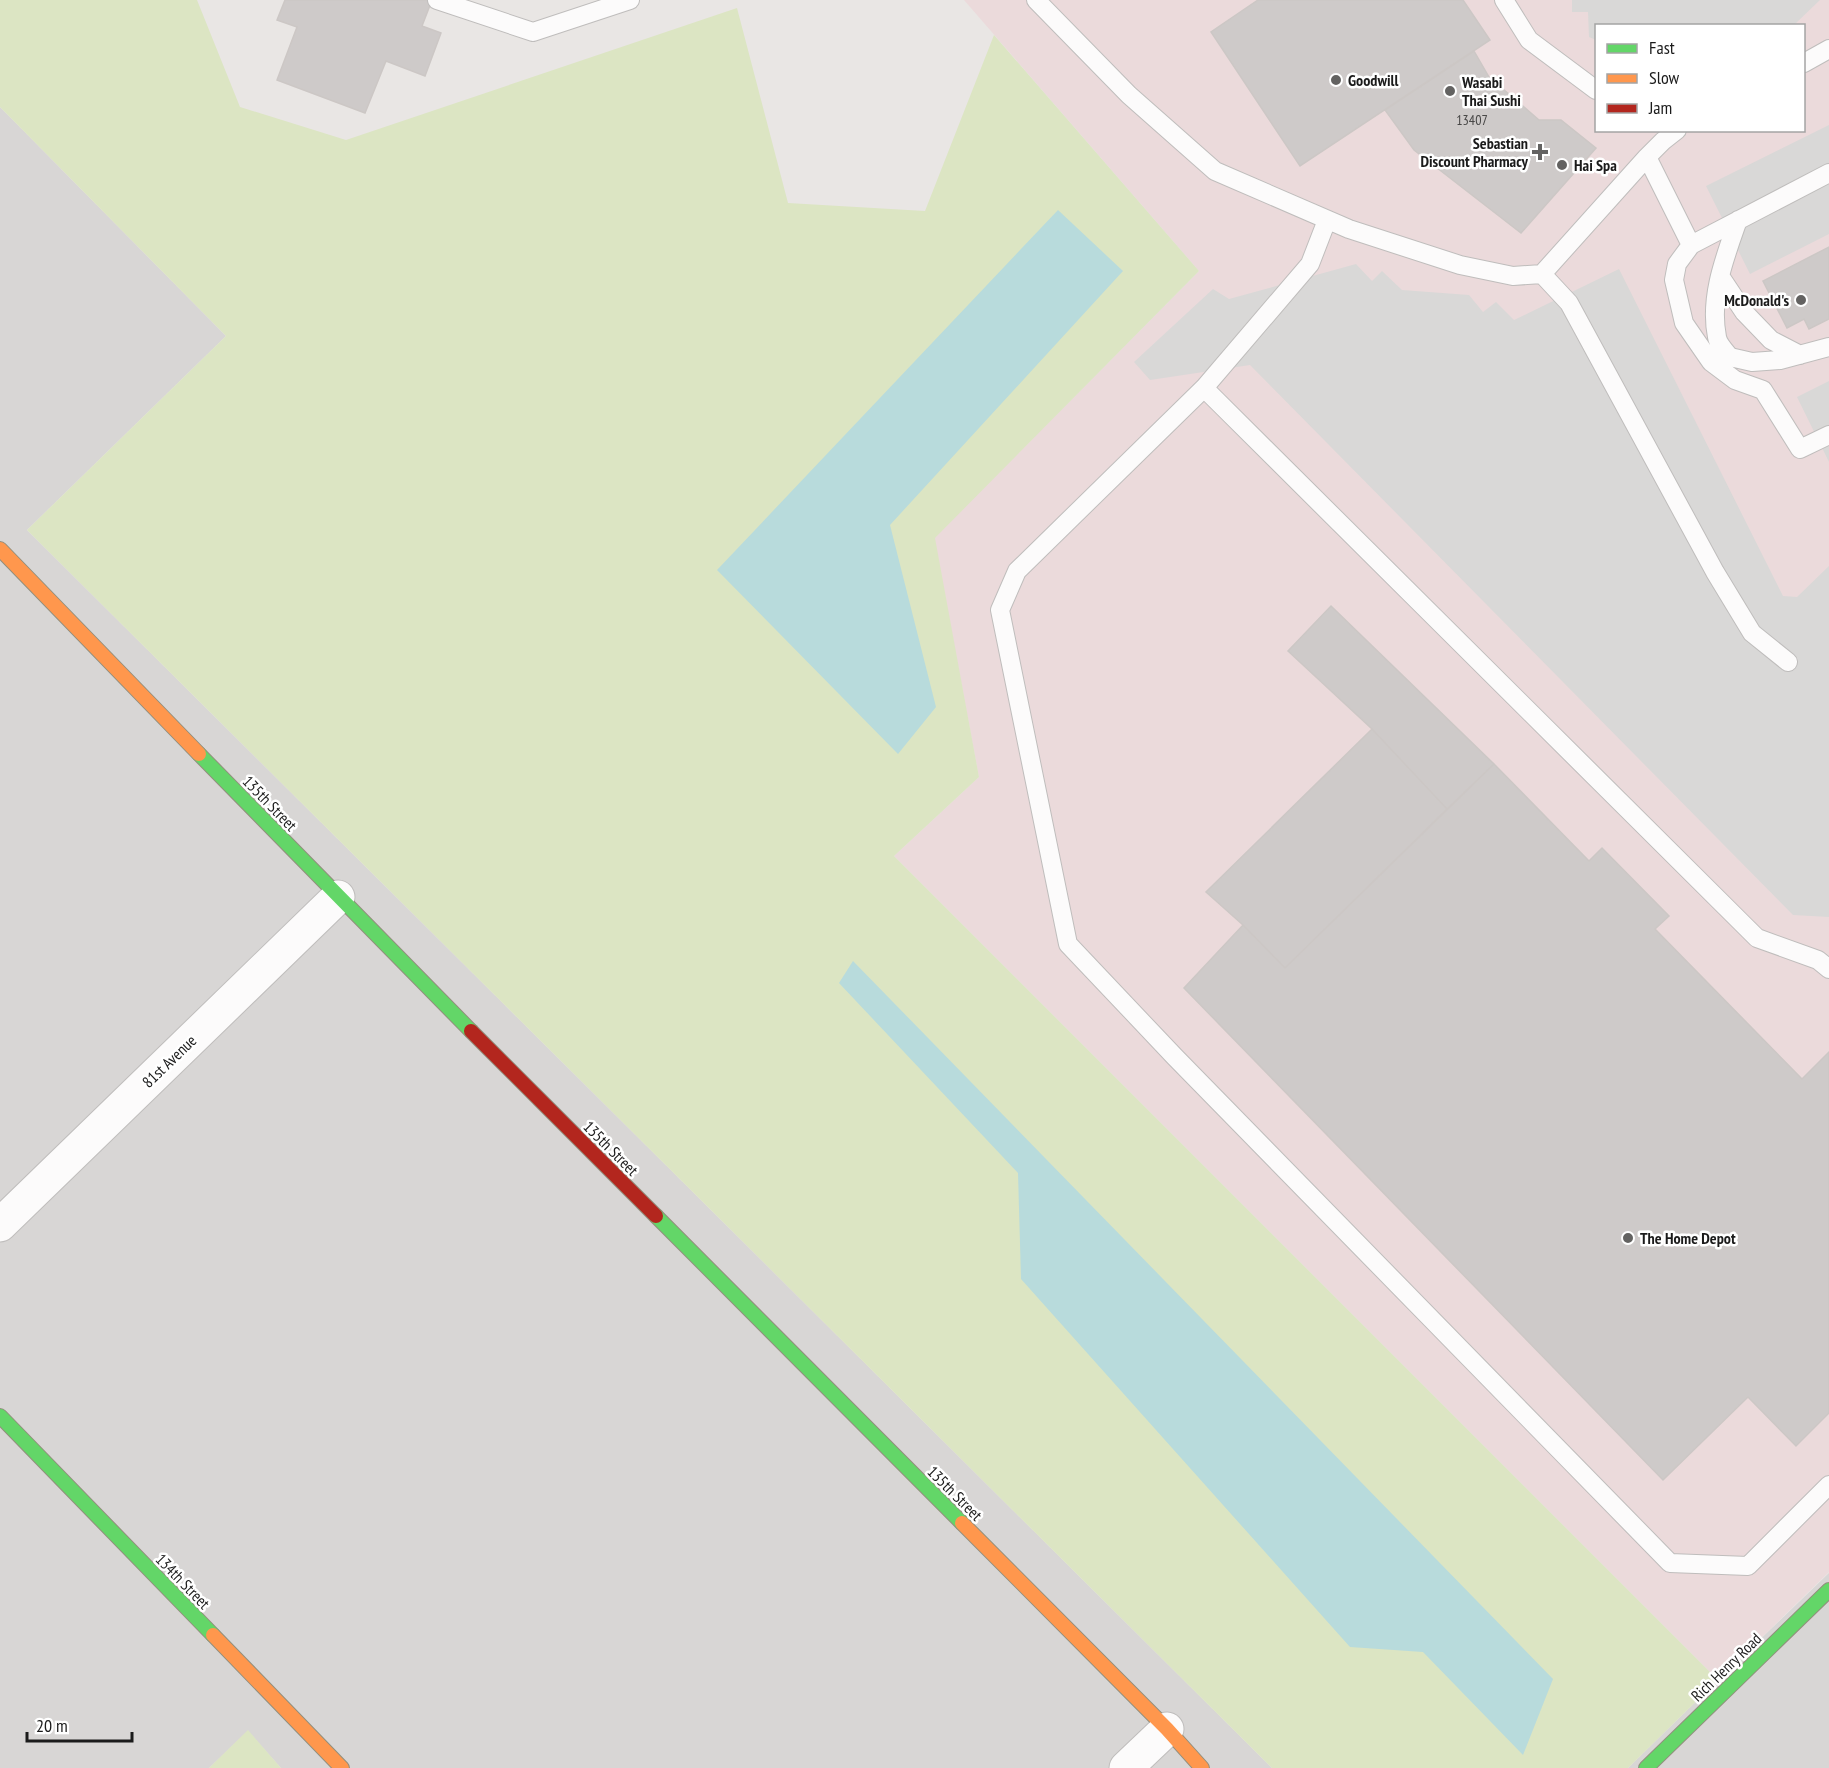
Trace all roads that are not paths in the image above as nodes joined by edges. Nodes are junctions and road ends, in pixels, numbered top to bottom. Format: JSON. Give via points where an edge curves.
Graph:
{"nodes":[{"id":1,"x":437,"y":0,"type":"edge"},
{"id":2,"x":630,"y":0,"type":"edge"},
{"id":3,"x":1036,"y":0,"type":"edge"},
{"id":4,"x":1504,"y":0,"type":"edge"},
{"id":5,"x":1829,"y":50,"type":"edge"},
{"id":6,"x":1805,"y":62,"type":"edge"},
{"id":7,"x":1595,"y":89,"type":"edge"},
{"id":8,"x":1663,"y":134,"type":"edge"},
{"id":9,"x":1647,"y":157,"type":"junction"},
{"id":10,"x":1829,"y":173,"type":"edge"},
{"id":11,"x":1327,"y":220,"type":"junction"},
{"id":12,"x":1738,"y":220,"type":"junction"},
{"id":13,"x":1691,"y":245,"type":"junction"},
{"id":14,"x":1542,"y":274,"type":"junction"},
{"id":15,"x":1720,"y":276,"type":"junction"},
{"id":16,"x":1829,"y":347,"type":"edge"},
{"id":17,"x":1800,"y":355,"type":"junction"},
{"id":18,"x":1204,"y":388,"type":"junction"},
{"id":19,"x":1829,"y":435,"type":"edge"},
{"id":20,"x":0,"y":549,"type":"edge"},
{"id":21,"x":1788,"y":662,"type":"dead end"},
{"id":22,"x":338,"y":897,"type":"junction"},
{"id":23,"x":1829,"y":969,"type":"edge"},
{"id":24,"x":0,"y":1225,"type":"edge"},
{"id":25,"x":0,"y":1416,"type":"edge"},
{"id":26,"x":1829,"y":1485,"type":"edge"},
{"id":27,"x":1829,"y":1590,"type":"edge"},
{"id":28,"x":1167,"y":1729,"type":"junction"},
{"id":29,"x":342,"y":1768,"type":"edge"},
{"id":30,"x":1126,"y":1768,"type":"edge"},
{"id":31,"x":1202,"y":1768,"type":"edge"},
{"id":32,"x":1646,"y":1768,"type":"edge"}],
"edges":[{"from":1,"to":2,"type":"lane","via":[[533,32]]},
{"from":3,"to":11,"type":"lane","via":[[1129,95],[1215,171]]},
{"from":4,"to":7,"type":"lane","via":[[1529,40]]},
{"from":5,"to":6,"type":"lane"},
{"from":8,"to":9,"type":"lane"},
{"from":9,"to":13,"type":"lane"},
{"from":9,"to":14,"type":"lane"},
{"from":10,"to":12,"type":"lane"},
{"from":11,"to":14,"type":"lane","via":[[1460,265],[1513,276]]},
{"from":11,"to":18,"type":"lane","via":[[1310,264]]},
{"from":12,"to":13,"type":"lane"},
{"from":12,"to":15,"type":"lane"},
{"from":13,"to":19,"type":"lane","via":[[1677,264],[1674,280],[1684,323],[1710,362],[1735,380],[1763,390],[1800,449]]},
{"from":14,"to":21,"type":"lane","via":[[1569,303],[1752,633]]},
{"from":15,"to":17,"type":"lane","via":[[1744,312],[1771,340]]},
{"from":15,"to":17,"type":"lane","via":[[1717,339],[1730,357],[1752,362]]},
{"from":16,"to":17,"type":"lane"},
{"from":18,"to":23,"type":"lane","via":[[1757,938],[1818,960]]},
{"from":18,"to":26,"type":"lane","via":[[1017,571],[1000,610],[1068,944],[1670,1563],[1748,1566]]},
{"from":20,"to":22,"type":"street","name":"135th Street"},
{"from":22,"to":24,"type":"street","name":"81st Avenue"},
{"from":22,"to":28,"type":"street","name":"135th Street"},
{"from":25,"to":29,"type":"street","name":"134th Street"},
{"from":27,"to":32,"type":"street","name":"Rich Henry Road"},
{"from":28,"to":30,"type":"street"},
{"from":28,"to":31,"type":"street","name":"135th Street"}]}
